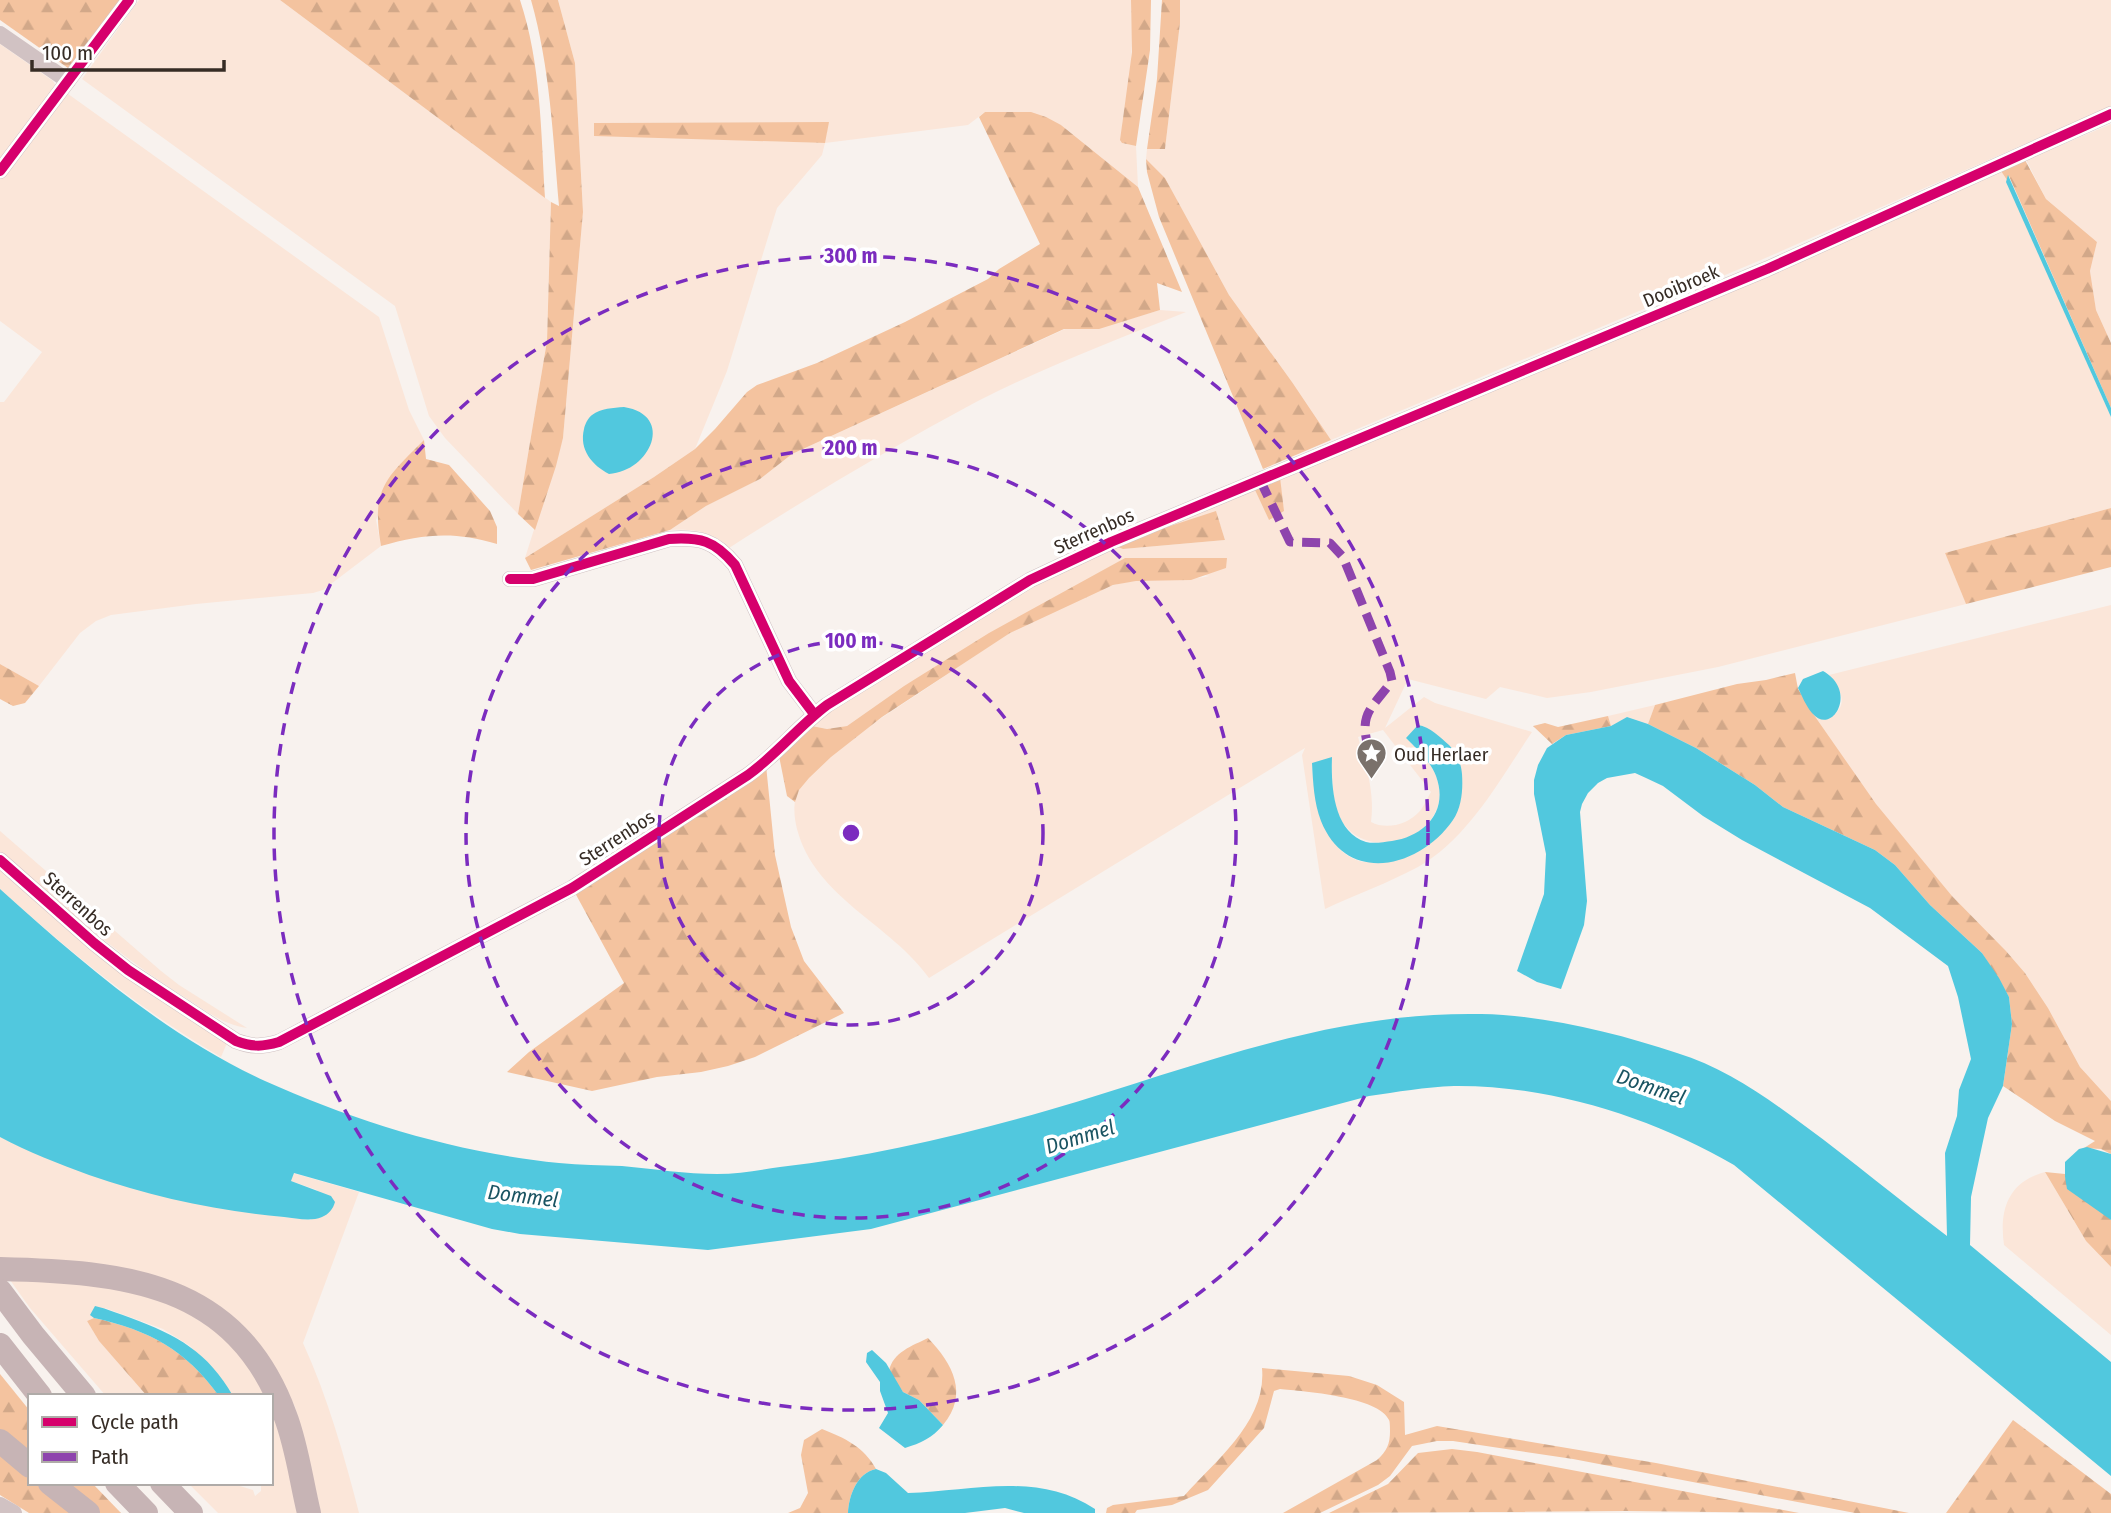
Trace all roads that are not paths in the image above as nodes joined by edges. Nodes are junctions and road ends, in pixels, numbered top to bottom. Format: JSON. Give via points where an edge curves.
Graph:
{"nodes":[{"id":1,"x":128,"y":0,"type":"edge"},
{"id":2,"x":0,"y":34,"type":"edge"},
{"id":3,"x":68,"y":81,"type":"junction"},
{"id":4,"x":2111,"y":114,"type":"edge"},
{"id":5,"x":0,"y":171,"type":"edge"},
{"id":6,"x":1260,"y":480,"type":"joint"},
{"id":7,"x":510,"y":579,"type":"dead end"},
{"id":8,"x":814,"y":715,"type":"junction"},
{"id":9,"x":0,"y":860,"type":"edge"},
{"id":10,"x":0,"y":1269,"type":"edge"},
{"id":11,"x":0,"y":1291,"type":"edge"},
{"id":12,"x":0,"y":1345,"type":"edge"},
{"id":13,"x":38,"y":1394,"type":"edge"},
{"id":14,"x":82,"y":1394,"type":"edge"},
{"id":15,"x":0,"y":1441,"type":"edge"},
{"id":16,"x":28,"y":1464,"type":"edge"},
{"id":17,"x":53,"y":1485,"type":"edge"},
{"id":18,"x":119,"y":1485,"type":"edge"},
{"id":19,"x":164,"y":1485,"type":"edge"},
{"id":20,"x":0,"y":1505,"type":"edge"},
{"id":21,"x":14,"y":1513,"type":"edge"},
{"id":22,"x":88,"y":1513,"type":"edge"},
{"id":23,"x":146,"y":1513,"type":"edge"},
{"id":24,"x":191,"y":1513,"type":"edge"},
{"id":25,"x":309,"y":1513,"type":"edge"}],
"edges":[{"from":1,"to":3,"type":"street"},
{"from":2,"to":3,"type":"street"},
{"from":3,"to":5,"type":"street"},
{"from":4,"to":6,"type":"street","name":"Dooibroek","via":[[1767,269]]},
{"from":6,"to":8,"type":"street","name":"Sterrenbos","via":[[1030,580]]},
{"from":7,"to":8,"type":"street","via":[[533,579],[669,539],[707,541],[735,565],[789,681]]},
{"from":8,"to":9,"type":"street","name":"Sterrenbos","via":[[748,775],[572,888],[264,1047],[236,1041],[128,970]]},
{"from":10,"to":25,"type":"highway","via":[[122,1278],[183,1297],[212,1315],[238,1338],[273,1388],[294,1445]]},
{"from":11,"to":14,"type":"highway"},
{"from":12,"to":13,"type":"highway"},
{"from":15,"to":16,"type":"highway"},
{"from":17,"to":22,"type":"highway"},
{"from":18,"to":23,"type":"highway"},
{"from":19,"to":24,"type":"highway"},
{"from":20,"to":21,"type":"street"}]}
